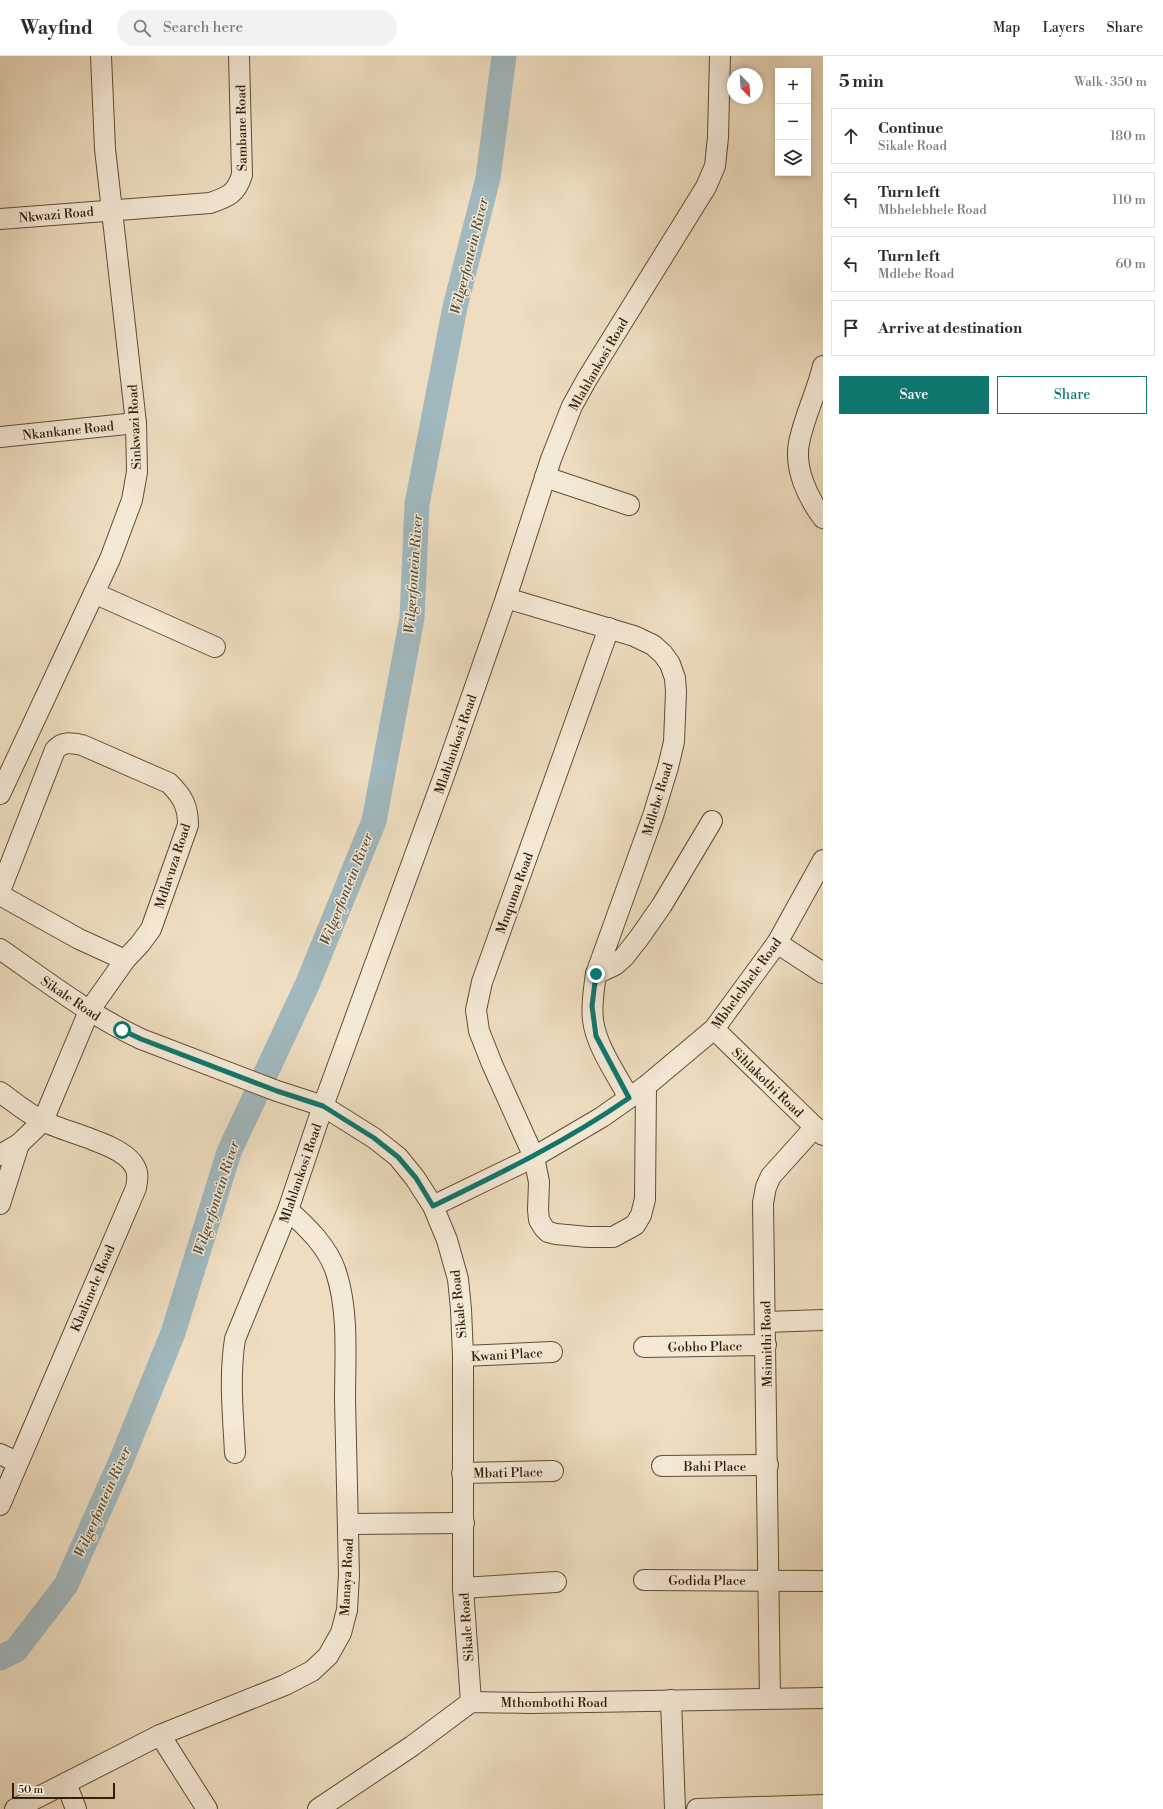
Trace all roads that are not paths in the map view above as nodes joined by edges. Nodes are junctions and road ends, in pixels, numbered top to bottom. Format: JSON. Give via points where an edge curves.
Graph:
{"nodes":[{"id":1,"x":101,"y":56,"type":"edge"},
{"id":2,"x":239,"y":56,"type":"edge"},
{"id":3,"x":720,"y":56,"type":"edge"},
{"id":4,"x":112,"y":209,"type":"junction"},
{"id":5,"x":0,"y":219,"type":"edge"},
{"id":6,"x":823,"y":366,"type":"edge"},
{"id":7,"x":136,"y":422,"type":"junction"},
{"id":8,"x":0,"y":437,"type":"edge"},
{"id":9,"x":545,"y":477,"type":"junction"},
{"id":10,"x":628,"y":505,"type":"dead end"},
{"id":11,"x":823,"y":518,"type":"edge"},
{"id":12,"x":94,"y":593,"type":"junction"},
{"id":13,"x":506,"y":598,"type":"junction"},
{"id":14,"x":609,"y":628,"type":"junction"},
{"id":15,"x":215,"y":647,"type":"dead end"},
{"id":16,"x":6,"y":763,"type":"edge"},
{"id":17,"x":0,"y":794,"type":"edge"},
{"id":18,"x":712,"y":821,"type":"dead end"},
{"id":19,"x":823,"y":860,"type":"edge"},
{"id":20,"x":0,"y":891,"type":"edge"},
{"id":21,"x":0,"y":895,"type":"edge"},
{"id":22,"x":777,"y":943,"type":"junction"},
{"id":23,"x":0,"y":949,"type":"edge"},
{"id":24,"x":125,"y":960,"type":"junction"},
{"id":25,"x":823,"y":973,"type":"edge"},
{"id":26,"x":596,"y":974,"type":"junction"},
{"id":27,"x":89,"y":1011,"type":"junction"},
{"id":28,"x":714,"y":1029,"type":"junction"},
{"id":29,"x":646,"y":1086,"type":"junction"},
{"id":30,"x":0,"y":1092,"type":"edge"},
{"id":31,"x":629,"y":1098,"type":"junction"},
{"id":32,"x":323,"y":1106,"type":"junction"},
{"id":33,"x":43,"y":1121,"type":"junction"},
{"id":34,"x":819,"y":1131,"type":"edge"},
{"id":35,"x":19,"y":1144,"type":"junction"},
{"id":36,"x":0,"y":1155,"type":"edge"},
{"id":37,"x":534,"y":1157,"type":"junction"},
{"id":38,"x":0,"y":1204,"type":"edge"},
{"id":39,"x":433,"y":1206,"type":"junction"},
{"id":40,"x":288,"y":1210,"type":"junction"},
{"id":41,"x":823,"y":1320,"type":"edge"},
{"id":42,"x":766,"y":1322,"type":"junction"},
{"id":43,"x":766,"y":1345,"type":"junction"},
{"id":44,"x":644,"y":1347,"type":"dead end"},
{"id":45,"x":552,"y":1352,"type":"dead end"},
{"id":46,"x":463,"y":1356,"type":"junction"},
{"id":47,"x":235,"y":1452,"type":"dead end"},
{"id":48,"x":9,"y":1458,"type":"edge"},
{"id":49,"x":768,"y":1465,"type":"junction"},
{"id":50,"x":662,"y":1466,"type":"dead end"},
{"id":51,"x":553,"y":1471,"type":"dead end"},
{"id":52,"x":462,"y":1473,"type":"junction"},
{"id":53,"x":0,"y":1505,"type":"edge"},
{"id":54,"x":464,"y":1523,"type":"junction"},
{"id":55,"x":348,"y":1524,"type":"junction"},
{"id":56,"x":644,"y":1580,"type":"dead end"},
{"id":57,"x":769,"y":1580,"type":"junction"},
{"id":58,"x":823,"y":1581,"type":"edge"},
{"id":59,"x":556,"y":1582,"type":"dead end"},
{"id":60,"x":463,"y":1588,"type":"junction"},
{"id":61,"x":770,"y":1698,"type":"junction"},
{"id":62,"x":823,"y":1698,"type":"edge"},
{"id":63,"x":671,"y":1700,"type":"junction"},
{"id":64,"x":471,"y":1702,"type":"junction"},
{"id":65,"x":160,"y":1735,"type":"junction"},
{"id":66,"x":66,"y":1782,"type":"junction"},
{"id":67,"x":823,"y":1805,"type":"edge"},
{"id":68,"x":778,"y":1808,"type":"edge"},
{"id":69,"x":15,"y":1809,"type":"edge"},
{"id":70,"x":76,"y":1809,"type":"edge"},
{"id":71,"x":207,"y":1809,"type":"edge"},
{"id":72,"x":318,"y":1809,"type":"edge"},
{"id":73,"x":675,"y":1809,"type":"edge"},
{"id":74,"x":697,"y":1809,"type":"edge"}],
"edges":[{"from":1,"to":4,"type":"street","name":"Sinkwazi Road","via":[[105,149]]},
{"from":2,"to":4,"type":"street","name":"Sambane Road","via":[[242,175],[238,186],[231,194],[210,203]]},
{"from":3,"to":9,"type":"street","name":"Mlahlankosi Road","via":[[715,166],[706,187],[576,399]]},
{"from":4,"to":5,"type":"street","name":"Nkwazi Road"},
{"from":4,"to":7,"type":"street","name":"Sinkwazi Road"},
{"from":6,"to":11,"type":"street","via":[[799,444],[802,478]]},
{"from":7,"to":8,"type":"street","name":"Nkankane Road"},
{"from":7,"to":12,"type":"street","name":"Sinkwazi Road","via":[[137,472],[132,500]]},
{"from":9,"to":10,"type":"street"},
{"from":9,"to":13,"type":"street","name":"Mlahlankosi Road"},
{"from":12,"to":15,"type":"street"},
{"from":12,"to":16,"type":"street","name":"Sinkwazi Road"},
{"from":13,"to":14,"type":"street","name":"Mdlebe Road"},
{"from":13,"to":32,"type":"street","name":"Mlahlankosi Road"},
{"from":14,"to":26,"type":"street","name":"Mdlebe Road","via":[[653,645],[670,664],[675,678],[674,742],[650,823]]},
{"from":14,"to":37,"type":"street","name":"Mnquma Road","via":[[482,982],[476,1010],[492,1064]]},
{"from":16,"to":17,"type":"street","name":"Sinkwazi Road"},
{"from":18,"to":26,"type":"street","via":[[662,905],[639,938],[615,965]]},
{"from":19,"to":22,"type":"street","name":"Mbhelebhele Road"},
{"from":20,"to":24,"type":"street","name":"Mdlavuza Road","via":[[55,750],[59,746],[71,743],[82,746],[169,783],[184,800],[188,812],[188,825],[151,929]]},
{"from":21,"to":24,"type":"street","via":[[79,940]]},
{"from":22,"to":25,"type":"street"},
{"from":22,"to":28,"type":"street","name":"Mbhelebhele Road"},
{"from":23,"to":27,"type":"street","name":"Sikale Road"},
{"from":24,"to":27,"type":"street","name":"Mdlavuza Road"},
{"from":26,"to":31,"type":"street","name":"Mdlebe Road","via":[[592,1006],[596,1036]]},
{"from":27,"to":32,"type":"street","name":"Sikale Road","via":[[141,1039]]},
{"from":27,"to":33,"type":"street","name":"Mdlavuza Road"},
{"from":28,"to":29,"type":"street","name":"Mbhelebhele Road"},
{"from":28,"to":34,"type":"street","name":"Sihlakothi Road"},
{"from":29,"to":31,"type":"street","name":"Mbhelebhele Road"},
{"from":29,"to":37,"type":"street","via":[[645,1198],[641,1216],[635,1225],[624,1232],[613,1237],[548,1232],[539,1220],[539,1182]]},
{"from":30,"to":33,"type":"street","name":"Khalimele Road"},
{"from":31,"to":37,"type":"street","name":"Mbhelebhele Road"},
{"from":32,"to":39,"type":"street","name":"Sikale Road","via":[[374,1138],[398,1157],[416,1178]]},
{"from":32,"to":40,"type":"street","name":"Mlahlankosi Road"},
{"from":33,"to":35,"type":"street","name":"Mdlavuza Road"},
{"from":33,"to":48,"type":"street","name":"Khalimele Road","via":[[109,1146],[132,1162],[138,1175],[136,1188]]},
{"from":34,"to":42,"type":"street","name":"Msimithi Road","via":[[781,1164],[766,1187],[763,1203]]},
{"from":35,"to":36,"type":"street","name":"Mdlavuza Road"},
{"from":35,"to":38,"type":"street"},
{"from":37,"to":39,"type":"street","name":"Mbhelebhele Road"},
{"from":39,"to":46,"type":"street","name":"Sikale Road","via":[[447,1240],[458,1279]]},
{"from":40,"to":47,"type":"street","name":"Mlahlankosi Road","via":[[235,1339],[231,1395]]},
{"from":40,"to":55,"type":"street","name":"Manaya Road","via":[[327,1254],[336,1271],[341,1293],[345,1333]]},
{"from":41,"to":42,"type":"street"},
{"from":42,"to":43,"type":"street","name":"Msimithi Road"},
{"from":43,"to":44,"type":"street","name":"Gobho Place"},
{"from":43,"to":49,"type":"street","name":"Msimithi Road"},
{"from":45,"to":46,"type":"street","name":"Kwani Place"},
{"from":46,"to":52,"type":"street","name":"Sikale Road"},
{"from":48,"to":53,"type":"street","name":"Khalimele Road"},
{"from":49,"to":50,"type":"street","name":"Bahi Place"},
{"from":49,"to":57,"type":"street","name":"Msimithi Road"},
{"from":51,"to":52,"type":"street","name":"Mbati Place"},
{"from":52,"to":54,"type":"street","name":"Sikale Road"},
{"from":54,"to":55,"type":"street"},
{"from":54,"to":60,"type":"street","name":"Sikale Road"},
{"from":55,"to":65,"type":"street","name":"Manaya Road","via":[[347,1610],[341,1634],[328,1656],[312,1671],[285,1685]]},
{"from":56,"to":57,"type":"street","name":"Godida Place"},
{"from":57,"to":58,"type":"street","name":"Godida Place"},
{"from":57,"to":61,"type":"street","name":"Msimithi Road"},
{"from":59,"to":60,"type":"street"},
{"from":60,"to":64,"type":"street","name":"Sikale Road"},
{"from":61,"to":62,"type":"street","name":"Mthombothi Road"},
{"from":61,"to":63,"type":"street","name":"Mthombothi Road"},
{"from":63,"to":64,"type":"street","name":"Mthombothi Road"},
{"from":63,"to":73,"type":"street"},
{"from":64,"to":72,"type":"street","via":[[412,1746]]},
{"from":65,"to":66,"type":"street","name":"Manaya Road"},
{"from":65,"to":71,"type":"street"},
{"from":66,"to":69,"type":"street","name":"Manaya Road"},
{"from":66,"to":70,"type":"street"},
{"from":67,"to":68,"type":"street"},
{"from":68,"to":74,"type":"street"}]}
